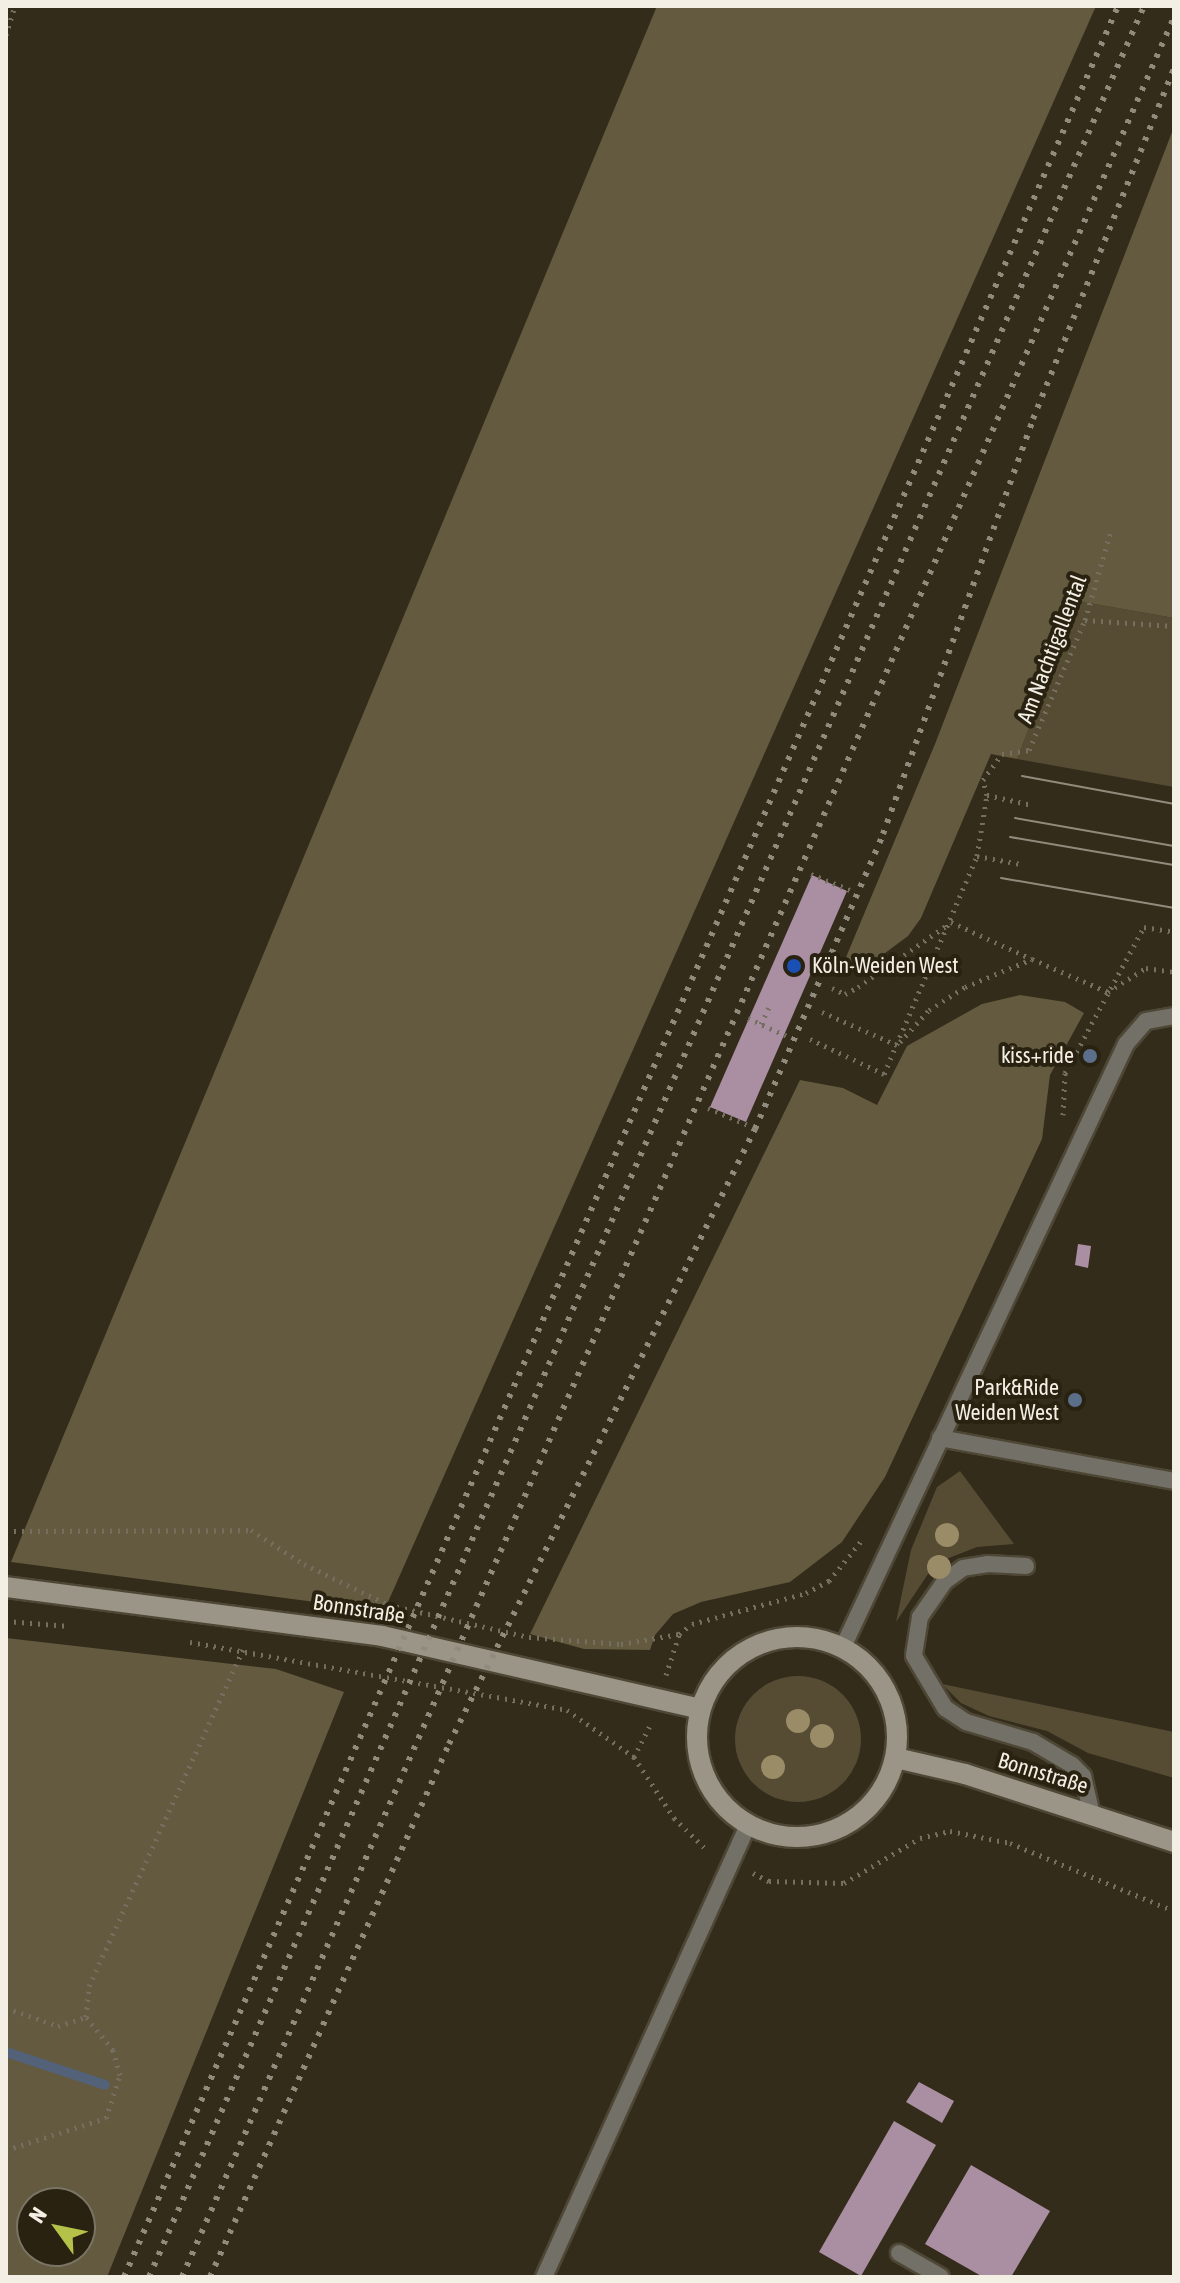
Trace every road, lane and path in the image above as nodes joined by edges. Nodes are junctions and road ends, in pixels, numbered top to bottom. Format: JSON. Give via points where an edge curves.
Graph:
{"nodes":[{"id":1,"x":15,"y":6,"type":"edge"},
{"id":2,"x":6,"y":35,"type":"edge"},
{"id":3,"x":1110,"y":534,"type":"dead end"},
{"id":4,"x":1085,"y":620,"type":"junction"},
{"id":5,"x":1174,"y":626,"type":"edge"},
{"id":6,"x":987,"y":795,"type":"junction"},
{"id":7,"x":1032,"y":805,"type":"dead end"},
{"id":8,"x":977,"y":856,"type":"junction"},
{"id":9,"x":1021,"y":864,"type":"dead end"},
{"id":10,"x":811,"y":874,"type":"dead end"},
{"id":11,"x":850,"y":890,"type":"dead end"},
{"id":12,"x":951,"y":922,"type":"junction"},
{"id":13,"x":1174,"y":932,"type":"edge"},
{"id":14,"x":1032,"y":959,"type":"junction"},
{"id":15,"x":1174,"y":972,"type":"edge"},
{"id":16,"x":832,"y":988,"type":"dead end"},
{"id":17,"x":1108,"y":992,"type":"junction"},
{"id":18,"x":770,"y":1005,"type":"dead end"},
{"id":19,"x":822,"y":1012,"type":"dead end"},
{"id":20,"x":1174,"y":1016,"type":"edge"},
{"id":21,"x":748,"y":1018,"type":"dead end"},
{"id":22,"x":761,"y":1024,"type":"junction"},
{"id":23,"x":787,"y":1036,"type":"dead end"},
{"id":24,"x":810,"y":1039,"type":"dead end"},
{"id":25,"x":897,"y":1045,"type":"junction"},
{"id":26,"x":708,"y":1108,"type":"dead end"},
{"id":27,"x":748,"y":1125,"type":"dead end"},
{"id":28,"x":1057,"y":1129,"type":"dead end"},
{"id":29,"x":940,"y":1438,"type":"junction"},
{"id":30,"x":1174,"y":1481,"type":"edge"},
{"id":31,"x":6,"y":1531,"type":"edge"},
{"id":32,"x":866,"y":1535,"type":"dead end"},
{"id":33,"x":1026,"y":1566,"type":"dead end"},
{"id":34,"x":6,"y":1587,"type":"edge"},
{"id":35,"x":6,"y":1621,"type":"edge"},
{"id":36,"x":79,"y":1627,"type":"dead end"},
{"id":37,"x":183,"y":1641,"type":"dead end"},
{"id":38,"x":843,"y":1647,"type":"junction"},
{"id":39,"x":243,"y":1650,"type":"junction"},
{"id":40,"x":700,"y":1709,"type":"junction"},
{"id":41,"x":896,"y":1758,"type":"junction"},
{"id":42,"x":1092,"y":1814,"type":"junction"},
{"id":43,"x":748,"y":1826,"type":"junction"},
{"id":44,"x":1174,"y":1842,"type":"edge"},
{"id":45,"x":734,"y":1864,"type":"junction"},
{"id":46,"x":1174,"y":1911,"type":"edge"},
{"id":47,"x":6,"y":2008,"type":"edge"},
{"id":48,"x":86,"y":2017,"type":"junction"},
{"id":49,"x":6,"y":2150,"type":"edge"},
{"id":50,"x":899,"y":2253,"type":"dead end"},
{"id":51,"x":544,"y":2277,"type":"edge"},
{"id":52,"x":941,"y":2277,"type":"edge"}],
"edges":[{"from":1,"to":2,"type":"path"},
{"from":3,"to":4,"type":"path","name":"Am Nachtigallental"},
{"from":4,"to":5,"type":"path"},
{"from":4,"to":6,"type":"path","name":"Am Nachtigallental","via":[[1029,750],[1002,754],[983,780]]},
{"from":6,"to":7,"type":"path"},
{"from":6,"to":8,"type":"path"},
{"from":8,"to":9,"type":"path"},
{"from":8,"to":12,"type":"path"},
{"from":10,"to":11,"type":"path"},
{"from":12,"to":14,"type":"path"},
{"from":12,"to":16,"type":"path","via":[[858,987],[845,994]]},
{"from":12,"to":25,"type":"path"},
{"from":13,"to":17,"type":"path","via":[[1144,927]]},
{"from":14,"to":17,"type":"path"},
{"from":14,"to":25,"type":"path","via":[[965,987],[929,1010]]},
{"from":15,"to":17,"type":"path","via":[[1146,968]]},
{"from":17,"to":28,"type":"path","via":[[1065,1073]]},
{"from":18,"to":22,"type":"path"},
{"from":19,"to":25,"type":"path"},
{"from":20,"to":29,"type":"lane","via":[[1146,1021],[1126,1044]]},
{"from":21,"to":22,"type":"path"},
{"from":22,"to":23,"type":"path"},
{"from":24,"to":25,"type":"path","via":[[884,1074]]},
{"from":26,"to":27,"type":"path"},
{"from":29,"to":30,"type":"lane"},
{"from":29,"to":38,"type":"lane"},
{"from":31,"to":32,"type":"path","via":[[251,1530],[304,1564],[389,1605],[529,1637],[621,1644],[679,1634],[692,1624],[806,1593],[829,1581]]},
{"from":33,"to":42,"type":"lane","via":[[963,1568],[945,1581],[920,1617],[914,1656],[945,1708],[966,1722],[1033,1742],[1072,1765],[1083,1776]]},
{"from":34,"to":40,"type":"main road","name":"Bonnstraße","via":[[382,1636]]},
{"from":35,"to":36,"type":"path"},
{"from":37,"to":39,"type":"path"},
{"from":38,"to":40,"type":"main road","via":[[792,1636],[757,1644],[715,1677]]},
{"from":38,"to":41,"type":"main road","via":[[869,1666],[888,1693],[897,1723]]},
{"from":39,"to":45,"type":"path","via":[[567,1710],[634,1757],[674,1818],[706,1850]]},
{"from":39,"to":48,"type":"path","via":[[89,1986]]},
{"from":40,"to":43,"type":"main road","via":[[696,1744],[704,1777],[722,1805]]},
{"from":41,"to":42,"type":"main road","name":"Bonnstraße"},
{"from":41,"to":43,"type":"main road","via":[[877,1798],[835,1830],[811,1837],[779,1836]]},
{"from":42,"to":44,"type":"main road","name":"Bonnstraße"},
{"from":43,"to":45,"type":"lane"},
{"from":45,"to":46,"type":"path","via":[[769,1881],[844,1883],[920,1838],[950,1831],[1010,1843]]},
{"from":45,"to":51,"type":"lane"},
{"from":47,"to":48,"type":"path","via":[[58,2026]]},
{"from":48,"to":49,"type":"path","via":[[113,2050],[120,2075],[106,2118]]},
{"from":50,"to":52,"type":"lane"}]}
